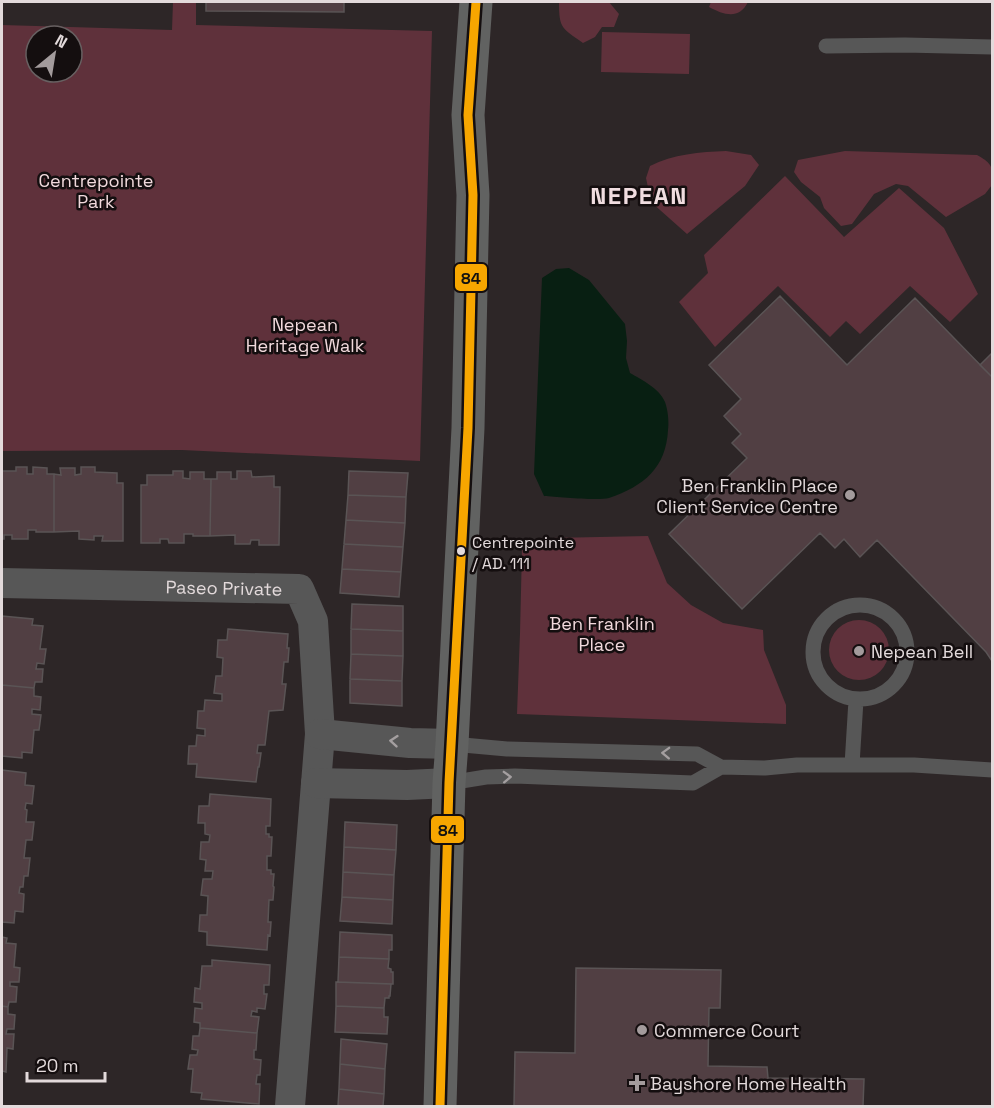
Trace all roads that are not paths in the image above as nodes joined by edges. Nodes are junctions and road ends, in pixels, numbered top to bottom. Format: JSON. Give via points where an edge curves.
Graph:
{"nodes":[{"id":1,"x":476,"y":2,"type":"edge"},
{"id":2,"x":826,"y":46,"type":"dead end"},
{"id":3,"x":993,"y":47,"type":"edge"},
{"id":4,"x":2,"y":583,"type":"edge"},
{"id":5,"x":856,"y":700,"type":"junction"},
{"id":6,"x":320,"y":735,"type":"junction"},
{"id":7,"x":452,"y":744,"type":"junction"},
{"id":8,"x":852,"y":765,"type":"junction"},
{"id":9,"x":721,"y":767,"type":"junction"},
{"id":10,"x":993,"y":770,"type":"edge"},
{"id":11,"x":316,"y":783,"type":"junction"},
{"id":12,"x":449,"y":783,"type":"junction"},
{"id":13,"x":290,"y":1107,"type":"edge"},
{"id":14,"x":440,"y":1107,"type":"edge"}],
"edges":[{"from":1,"to":7,"type":"street","via":[[468,115],[473,195],[468,428]]},
{"from":2,"to":3,"type":"lane"},
{"from":4,"to":6,"type":"street","name":"Paseo Private","via":[[299,589],[313,621]]},
{"from":5,"to":5,"type":"lane","via":[[873,699],[888,692],[906,665],[908,648],[894,619],[866,605],[850,606],[824,620],[812,648],[813,663],[828,688],[841,697]]},
{"from":5,"to":8,"type":"lane"},
{"from":7,"to":6,"type":"street","one_way":true},
{"from":6,"to":11,"type":"street","name":"Paseo Private"},
{"from":9,"to":7,"type":"lane","one_way":true,"via":[[697,754]]},
{"from":7,"to":12,"type":"street"},
{"from":8,"to":9,"type":"lane"},
{"from":8,"to":10,"type":"lane"},
{"from":12,"to":9,"type":"lane","one_way":true,"via":[[515,776],[693,783]]},
{"from":11,"to":12,"type":"street"},
{"from":11,"to":13,"type":"street","name":"Paseo Private"},
{"from":12,"to":14,"type":"street"}]}
